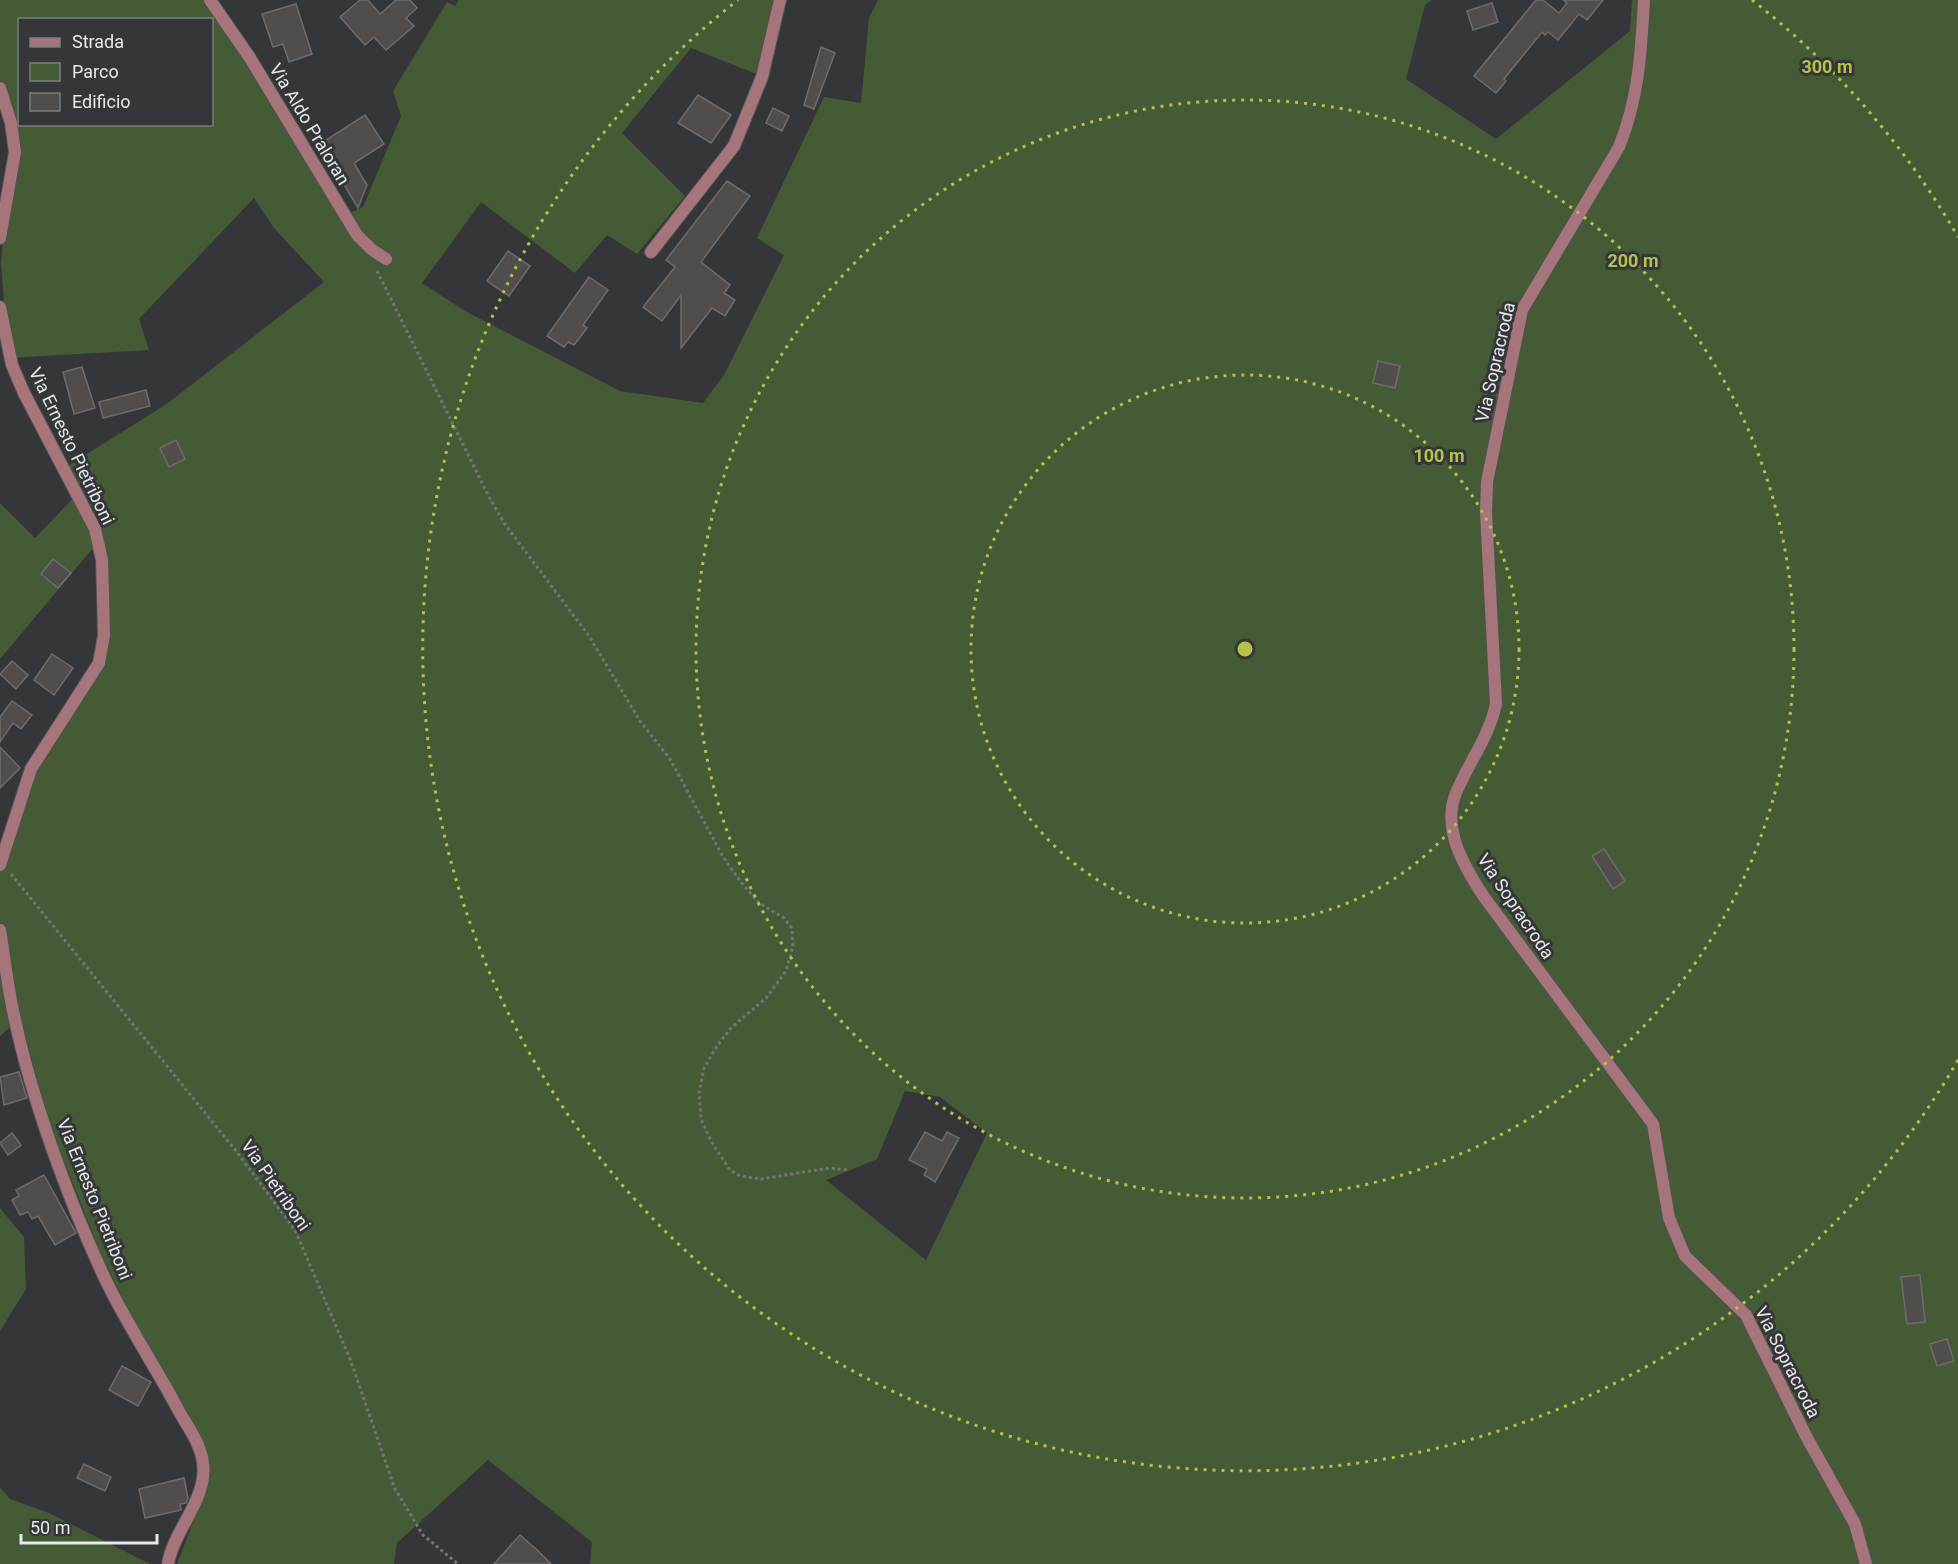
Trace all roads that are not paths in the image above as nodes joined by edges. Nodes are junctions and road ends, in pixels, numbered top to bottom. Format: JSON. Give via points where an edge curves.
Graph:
{"nodes":[{"id":1,"x":210,"y":0,"type":"edge"},
{"id":2,"x":780,"y":0,"type":"edge"},
{"id":3,"x":1644,"y":0,"type":"edge"},
{"id":4,"x":0,"y":88,"type":"edge"},
{"id":5,"x":0,"y":238,"type":"edge"},
{"id":6,"x":651,"y":252,"type":"dead end"},
{"id":7,"x":386,"y":258,"type":"dead end"},
{"id":8,"x":0,"y":307,"type":"edge"},
{"id":9,"x":1,"y":863,"type":"edge"},
{"id":10,"x":0,"y":930,"type":"edge"},
{"id":11,"x":168,"y":1564,"type":"edge"},
{"id":12,"x":1866,"y":1564,"type":"edge"}],
"edges":[{"from":1,"to":7,"type":"street","name":"Via Aldo Praloran","via":[[250,58],[350,224],[363,242]]},
{"from":2,"to":6,"type":"street","via":[[762,77],[734,146]]},
{"from":3,"to":12,"type":"street","name":"Via Sopracroda","via":[[1639,74],[1619,147],[1522,310],[1487,482],[1496,704],[1492,724],[1455,795],[1455,842],[1484,897],[1653,1124],[1669,1218],[1685,1256],[1746,1315],[1806,1437],[1855,1524]]},
{"from":4,"to":5,"type":"street","via":[[15,152]]},
{"from":8,"to":9,"type":"street","name":"Via Ernesto Pietriboni","via":[[12,364],[24,393],[95,529],[102,560],[104,635],[99,663],[31,769]]},
{"from":10,"to":11,"type":"street","name":"Via Ernesto Pietriboni","via":[[15,1020],[64,1176],[101,1271],[203,1462],[203,1481],[172,1545]]}]}
